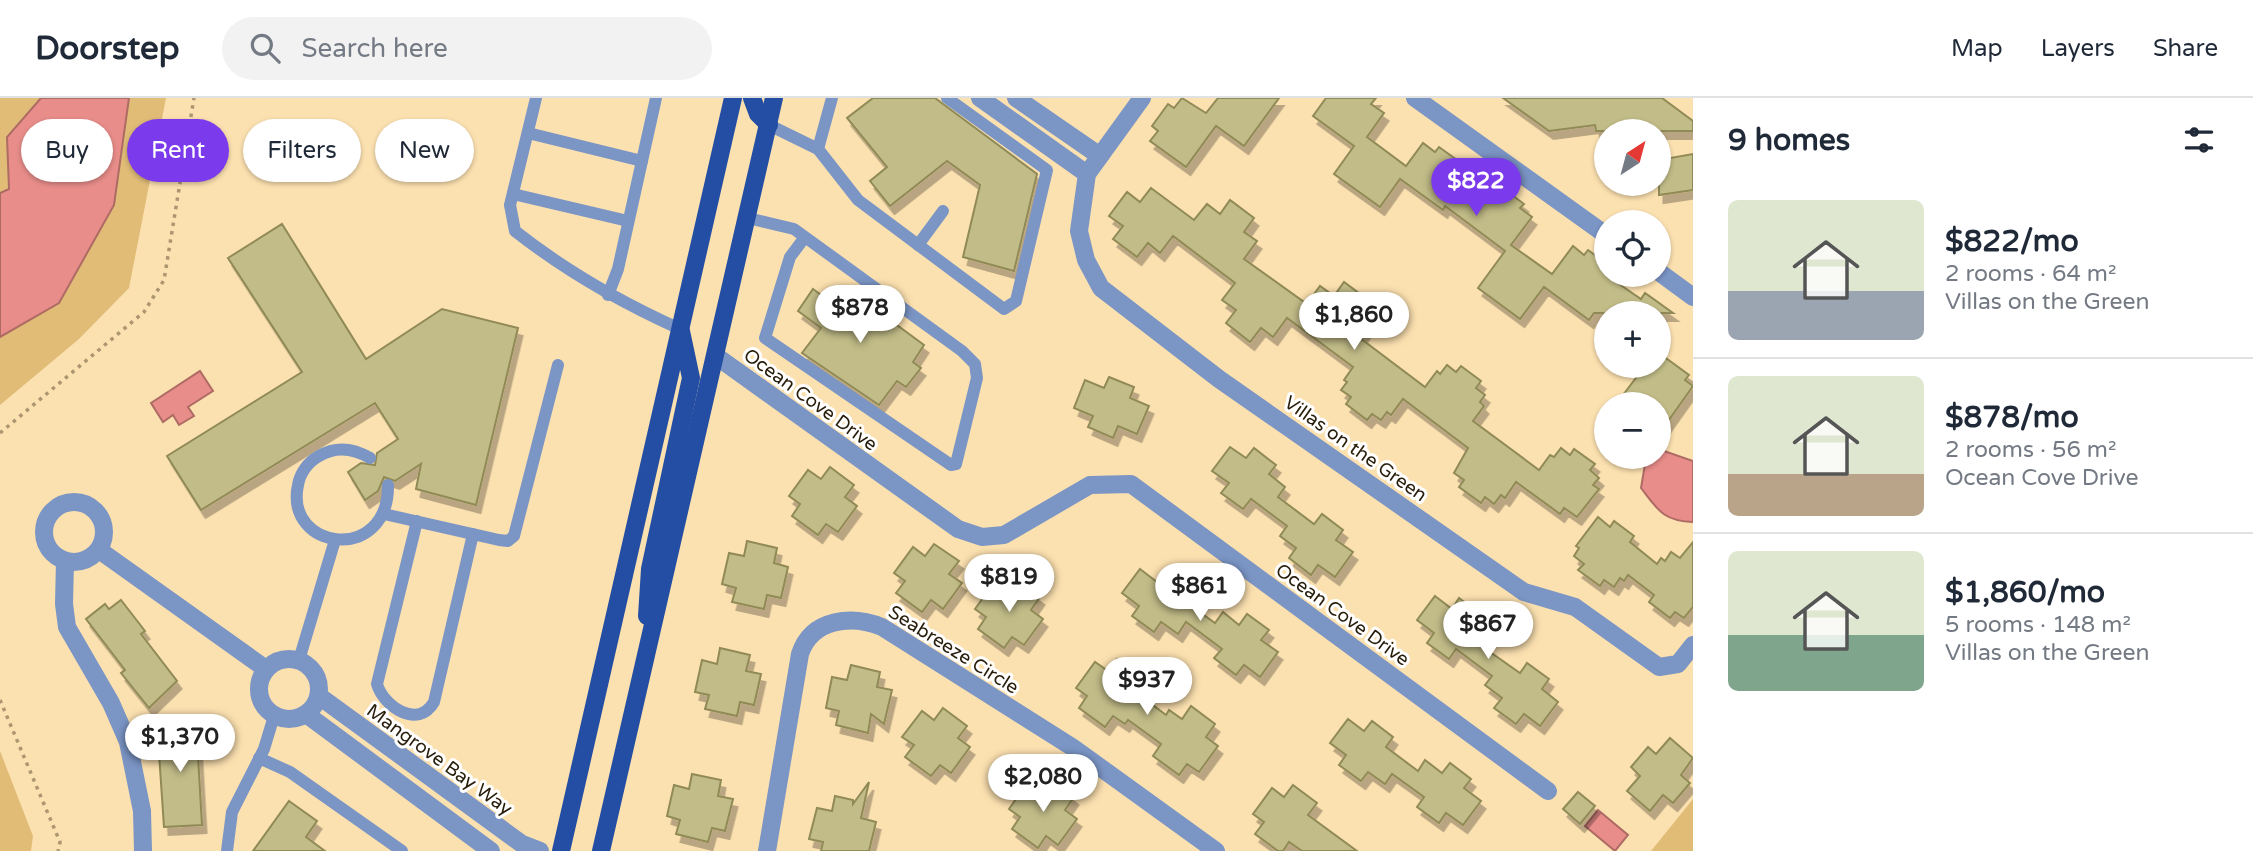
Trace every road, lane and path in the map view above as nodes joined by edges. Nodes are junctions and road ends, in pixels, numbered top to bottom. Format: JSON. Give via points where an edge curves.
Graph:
{"nodes":[{"id":1,"x":194,"y":98,"type":"edge"},
{"id":2,"x":536,"y":98,"type":"edge"},
{"id":3,"x":656,"y":98,"type":"edge"},
{"id":4,"x":733,"y":98,"type":"edge"},
{"id":5,"x":752,"y":98,"type":"edge"},
{"id":6,"x":774,"y":98,"type":"edge"},
{"id":7,"x":832,"y":98,"type":"edge"},
{"id":8,"x":947,"y":98,"type":"edge"},
{"id":9,"x":980,"y":98,"type":"edge"},
{"id":10,"x":1016,"y":98,"type":"edge"},
{"id":11,"x":1142,"y":98,"type":"edge"},
{"id":12,"x":1415,"y":98,"type":"edge"},
{"id":13,"x":769,"y":125,"type":"junction"},
{"id":14,"x":528,"y":133,"type":"junction"},
{"id":15,"x":818,"y":149,"type":"junction"},
{"id":16,"x":1100,"y":156,"type":"junction"},
{"id":17,"x":642,"y":161,"type":"junction"},
{"id":18,"x":1087,"y":174,"type":"junction"},
{"id":19,"x":513,"y":194,"type":"junction"},
{"id":20,"x":943,"y":211,"type":"dead end"},
{"id":21,"x":748,"y":218,"type":"junction"},
{"id":22,"x":628,"y":221,"type":"junction"},
{"id":23,"x":1594,"y":226,"type":"edge"},
{"id":24,"x":804,"y":237,"type":"junction"},
{"id":25,"x":918,"y":245,"type":"junction"},
{"id":26,"x":1671,"y":281,"type":"edge"},
{"id":27,"x":608,"y":295,"type":"junction"},
{"id":28,"x":1693,"y":297,"type":"edge"},
{"id":29,"x":680,"y":329,"type":"junction"},
{"id":30,"x":716,"y":356,"type":"junction"},
{"id":31,"x":558,"y":365,"type":"dead end"},
{"id":32,"x":0,"y":433,"type":"edge"},
{"id":33,"x":370,"y":458,"type":"dead end"},
{"id":34,"x":388,"y":485,"type":"dead end"},
{"id":35,"x":384,"y":514,"type":"junction"},
{"id":36,"x":417,"y":521,"type":"junction"},
{"id":37,"x":473,"y":534,"type":"junction"},
{"id":38,"x":335,"y":540,"type":"junction"},
{"id":39,"x":99,"y":550,"type":"junction"},
{"id":40,"x":65,"y":561,"type":"junction"},
{"id":41,"x":1693,"y":645,"type":"edge"},
{"id":42,"x":299,"y":660,"type":"junction"},
{"id":43,"x":644,"y":665,"type":"junction"},
{"id":44,"x":266,"y":669,"type":"junction"},
{"id":45,"x":319,"y":696,"type":"junction"},
{"id":46,"x":0,"y":700,"type":"edge"},
{"id":47,"x":306,"y":715,"type":"junction"},
{"id":48,"x":274,"y":716,"type":"junction"},
{"id":49,"x":259,"y":758,"type":"junction"},
{"id":50,"x":1548,"y":790,"type":"dead end"},
{"id":51,"x":58,"y":851,"type":"edge"},
{"id":52,"x":144,"y":851,"type":"edge"},
{"id":53,"x":226,"y":851,"type":"edge"},
{"id":54,"x":402,"y":851,"type":"edge"},
{"id":55,"x":491,"y":851,"type":"edge"},
{"id":56,"x":540,"y":851,"type":"edge"},
{"id":57,"x":561,"y":851,"type":"edge"},
{"id":58,"x":601,"y":851,"type":"edge"},
{"id":59,"x":767,"y":851,"type":"edge"},
{"id":60,"x":1216,"y":851,"type":"edge"}],
"edges":[{"from":1,"to":32,"type":"path","via":[[164,280],[144,312]]},
{"from":2,"to":14,"type":"lane"},
{"from":3,"to":17,"type":"lane"},
{"from":4,"to":29,"type":"main road"},
{"from":5,"to":13,"type":"main road"},
{"from":6,"to":13,"type":"main road"},
{"from":7,"to":15,"type":"lane"},
{"from":8,"to":25,"type":"lane","via":[[1047,170],[1016,301],[1003,309]]},
{"from":9,"to":18,"type":"street"},
{"from":10,"to":16,"type":"street"},
{"from":11,"to":16,"type":"street","name":"Villas on the Green"},
{"from":12,"to":23,"type":"street"},
{"from":13,"to":15,"type":"lane"},
{"from":13,"to":21,"type":"main road"},
{"from":14,"to":17,"type":"lane"},
{"from":14,"to":19,"type":"lane"},
{"from":15,"to":25,"type":"lane","via":[[858,200]]},
{"from":16,"to":18,"type":"street","name":"Villas on the Green"},
{"from":17,"to":22,"type":"lane"},
{"from":18,"to":41,"type":"street","name":"Villas on the Green","via":[[1079,231],[1086,260],[1101,288],[1219,379],[1524,592],[1575,607],[1659,667],[1678,664]]},
{"from":19,"to":22,"type":"lane"},
{"from":19,"to":27,"type":"lane","via":[[510,205],[515,231]]},
{"from":20,"to":25,"type":"lane"},
{"from":21,"to":24,"type":"lane","via":[[794,229]]},
{"from":21,"to":30,"type":"main road"},
{"from":22,"to":27,"type":"lane"},
{"from":24,"to":24,"type":"lane","via":[[975,364],[977,378],[956,464],[951,465],[765,338],[790,257]]},
{"from":26,"to":28,"type":"street"},
{"from":27,"to":29,"type":"lane"},
{"from":29,"to":43,"type":"main road","via":[[691,378],[650,569]]},
{"from":29,"to":57,"type":"main road"},
{"from":30,"to":43,"type":"main road"},
{"from":30,"to":50,"type":"street","name":"Ocean Cove Drive","via":[[958,529],[982,537],[1004,536],[1025,526],[1090,485],[1131,484]]},
{"from":31,"to":37,"type":"lane","via":[[514,536],[508,541]]},
{"from":33,"to":38,"type":"lane","via":[[346,449],[328,451],[312,460],[299,476],[295,495],[299,513],[308,527]]},
{"from":34,"to":35,"type":"lane"},
{"from":35,"to":36,"type":"lane"},
{"from":35,"to":38,"type":"lane","via":[[372,530],[355,539]]},
{"from":36,"to":37,"type":"lane"},
{"from":36,"to":37,"type":"lane","via":[[377,684],[380,694],[405,713],[421,716],[434,702]]},
{"from":38,"to":42,"type":"lane"},
{"from":39,"to":40,"type":"street","via":[[87,560]]},
{"from":39,"to":40,"type":"street","via":[[104,539],[101,517],[84,503],[66,503],[51,512],[44,528],[47,546]]},
{"from":39,"to":44,"type":"street"},
{"from":40,"to":52,"type":"street","via":[[68,627],[128,742],[142,811]]},
{"from":42,"to":44,"type":"street","via":[[281,660]]},
{"from":42,"to":45,"type":"street","via":[[316,674]]},
{"from":43,"to":58,"type":"main road"},
{"from":44,"to":48,"type":"street","via":[[259,694]]},
{"from":45,"to":47,"type":"street"},
{"from":45,"to":56,"type":"street","name":"Mangrove Bay Way","via":[[522,844]]},
{"from":46,"to":51,"type":"path","via":[[60,842]]},
{"from":47,"to":48,"type":"street"},
{"from":47,"to":55,"type":"street"},
{"from":48,"to":49,"type":"lane"},
{"from":49,"to":53,"type":"lane","via":[[232,813]]},
{"from":49,"to":54,"type":"lane","via":[[290,772]]},
{"from":59,"to":60,"type":"street","name":"Seabreeze Circle","via":[[802,647],[818,630],[845,619],[882,627],[1072,747]]}]}
